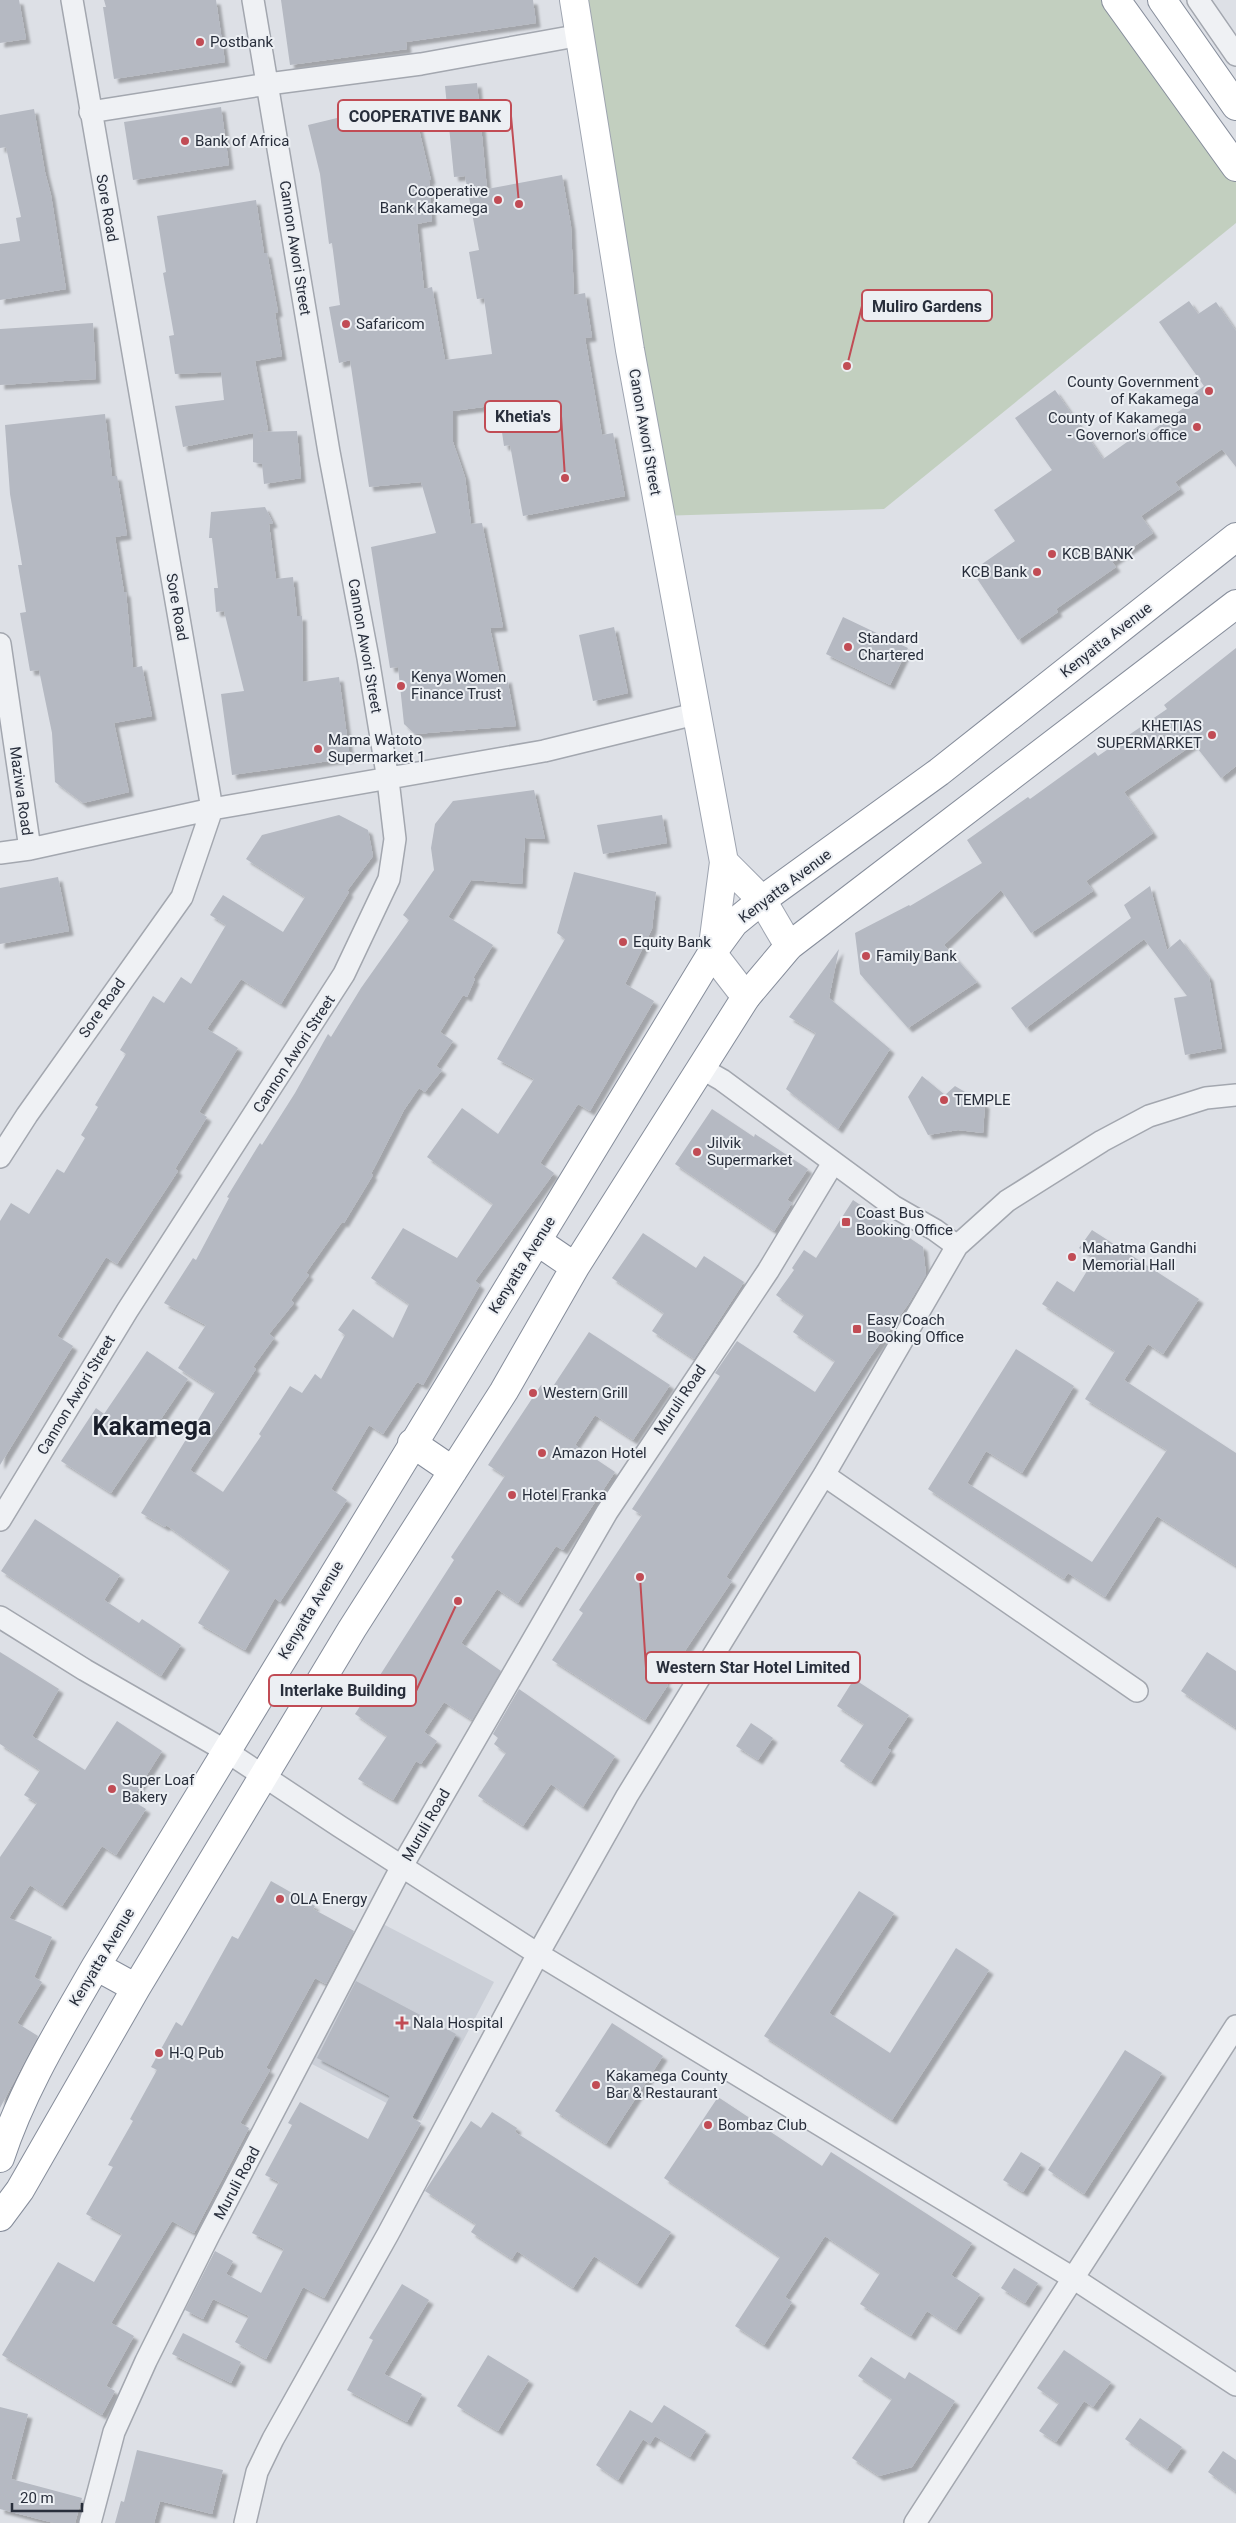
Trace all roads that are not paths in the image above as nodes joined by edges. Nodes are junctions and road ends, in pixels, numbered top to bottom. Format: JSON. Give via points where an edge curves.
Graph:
{"nodes":[{"id":1,"x":72,"y":0,"type":"edge"},
{"id":2,"x":253,"y":0,"type":"edge"},
{"id":3,"x":574,"y":0,"type":"edge"},
{"id":4,"x":1116,"y":0,"type":"edge"},
{"id":5,"x":1162,"y":0,"type":"edge"},
{"id":6,"x":1198,"y":0,"type":"edge"},
{"id":7,"x":581,"y":35,"type":"junction"},
{"id":8,"x":1236,"y":55,"type":"edge"},
{"id":9,"x":268,"y":84,"type":"junction"},
{"id":10,"x":1236,"y":106,"type":"edge"},
{"id":11,"x":90,"y":112,"type":"junction"},
{"id":12,"x":1236,"y":166,"type":"edge"},
{"id":13,"x":1232,"y":549,"type":"edge"},
{"id":14,"x":1236,"y":604,"type":"edge"},
{"id":15,"x":0,"y":644,"type":"edge"},
{"id":16,"x":695,"y":714,"type":"junction"},
{"id":17,"x":388,"y":780,"type":"junction"},
{"id":18,"x":212,"y":809,"type":"junction"},
{"id":19,"x":30,"y":849,"type":"junction"},
{"id":20,"x":0,"y":853,"type":"edge"},
{"id":21,"x":724,"y":862,"type":"junction"},
{"id":22,"x":762,"y":900,"type":"junction"},
{"id":23,"x":790,"y":946,"type":"junction"},
{"id":24,"x":712,"y":953,"type":"junction"},
{"id":25,"x":746,"y":997,"type":"junction"},
{"id":26,"x":701,"y":1068,"type":"junction"},
{"id":27,"x":1236,"y":1095,"type":"edge"},
{"id":28,"x":0,"y":1157,"type":"edge"},
{"id":29,"x":833,"y":1163,"type":"junction"},
{"id":30,"x":537,"y":1241,"type":"junction"},
{"id":31,"x":957,"y":1246,"type":"junction"},
{"id":32,"x":575,"y":1266,"type":"junction"},
{"id":33,"x":412,"y":1444,"type":"junction"},
{"id":34,"x":453,"y":1471,"type":"junction"},
{"id":35,"x":824,"y":1475,"type":"junction"},
{"id":36,"x":0,"y":1520,"type":"edge"},
{"id":37,"x":0,"y":1617,"type":"edge"},
{"id":38,"x":1137,"y":1691,"type":"dead end"},
{"id":39,"x":226,"y":1751,"type":"junction"},
{"id":40,"x":265,"y":1776,"type":"junction"},
{"id":41,"x":402,"y":1866,"type":"junction"},
{"id":42,"x":538,"y":1954,"type":"junction"},
{"id":43,"x":96,"y":1966,"type":"junction"},
{"id":44,"x":136,"y":1988,"type":"junction"},
{"id":45,"x":1236,"y":2026,"type":"edge"},
{"id":46,"x":0,"y":2158,"type":"edge"},
{"id":47,"x":0,"y":2218,"type":"edge"},
{"id":48,"x":1073,"y":2278,"type":"junction"},
{"id":49,"x":1236,"y":2385,"type":"edge"},
{"id":50,"x":90,"y":2523,"type":"edge"},
{"id":51,"x":245,"y":2523,"type":"edge"},
{"id":52,"x":915,"y":2523,"type":"edge"}],
"edges":[{"from":1,"to":11,"type":"street","name":"Sore Road"},
{"from":2,"to":9,"type":"street","name":"Cannon Awori Street"},
{"from":3,"to":7,"type":"main road","name":"Canon Awori Street"},
{"from":4,"to":12,"type":"main road"},
{"from":5,"to":10,"type":"main road"},
{"from":6,"to":8,"type":"street"},
{"from":7,"to":9,"type":"street","via":[[421,64]]},
{"from":7,"to":16,"type":"main road","name":"Canon Awori Street","via":[[630,350]]},
{"from":9,"to":11,"type":"street"},
{"from":9,"to":17,"type":"street","name":"Cannon Awori Street"},
{"from":11,"to":18,"type":"street","name":"Sore Road"},
{"from":13,"to":22,"type":"main road","name":"Kenyatta Avenue","via":[[939,772]]},
{"from":14,"to":23,"type":"main road"},
{"from":15,"to":19,"type":"street","name":"Maziwa Road"},
{"from":16,"to":17,"type":"street","via":[[544,751]]},
{"from":16,"to":21,"type":"main road","name":"Canon Awori Street"},
{"from":17,"to":18,"type":"street"},
{"from":17,"to":36,"type":"street","name":"Cannon Awori Street","via":[[395,839],[389,879],[344,974],[127,1311]]},
{"from":18,"to":19,"type":"street"},
{"from":18,"to":28,"type":"street","name":"Sore Road","via":[[182,897]]},
{"from":19,"to":20,"type":"street"},
{"from":21,"to":22,"type":"main road"},
{"from":21,"to":24,"type":"main road","name":"Canon Awori Street"},
{"from":22,"to":23,"type":"main road"},
{"from":22,"to":24,"type":"main road","name":"Kenyatta Avenue","via":[[734,923]]},
{"from":23,"to":25,"type":"main road"},
{"from":24,"to":25,"type":"main road"},
{"from":24,"to":30,"type":"main road","name":"Kenyatta Avenue"},
{"from":25,"to":26,"type":"main road"},
{"from":26,"to":29,"type":"street","via":[[722,1080]]},
{"from":26,"to":32,"type":"main road"},
{"from":27,"to":31,"type":"street","via":[[1206,1098],[1149,1116],[1102,1141],[1007,1201]]},
{"from":29,"to":31,"type":"street","via":[[892,1206]]},
{"from":29,"to":41,"type":"street","name":"Muruli Road","via":[[768,1271],[607,1512]]},
{"from":30,"to":32,"type":"main road"},
{"from":30,"to":33,"type":"main road","name":"Kenyatta Avenue"},
{"from":31,"to":35,"type":"street"},
{"from":32,"to":34,"type":"main road","via":[[504,1391]]},
{"from":33,"to":34,"type":"main road"},
{"from":33,"to":39,"type":"main road","name":"Kenyatta Avenue"},
{"from":34,"to":40,"type":"main road","via":[[352,1629]]},
{"from":35,"to":38,"type":"street"},
{"from":35,"to":42,"type":"street","via":[[628,1796]]},
{"from":37,"to":39,"type":"street"},
{"from":39,"to":40,"type":"street"},
{"from":39,"to":43,"type":"main road","name":"Kenyatta Avenue"},
{"from":40,"to":41,"type":"street"},
{"from":40,"to":44,"type":"main road"},
{"from":41,"to":42,"type":"street"},
{"from":41,"to":50,"type":"street","name":"Muruli Road","via":[[146,2361],[114,2432]]},
{"from":42,"to":48,"type":"street"},
{"from":42,"to":51,"type":"street","via":[[449,2124],[273,2439],[257,2472]]},
{"from":43,"to":44,"type":"main road"},
{"from":43,"to":46,"type":"main road","name":"Kenyatta Avenue","via":[[52,2042],[8,2134]]},
{"from":44,"to":47,"type":"main road","via":[[20,2190]]},
{"from":45,"to":48,"type":"street"},
{"from":48,"to":49,"type":"street"},
{"from":48,"to":52,"type":"street"}]}
